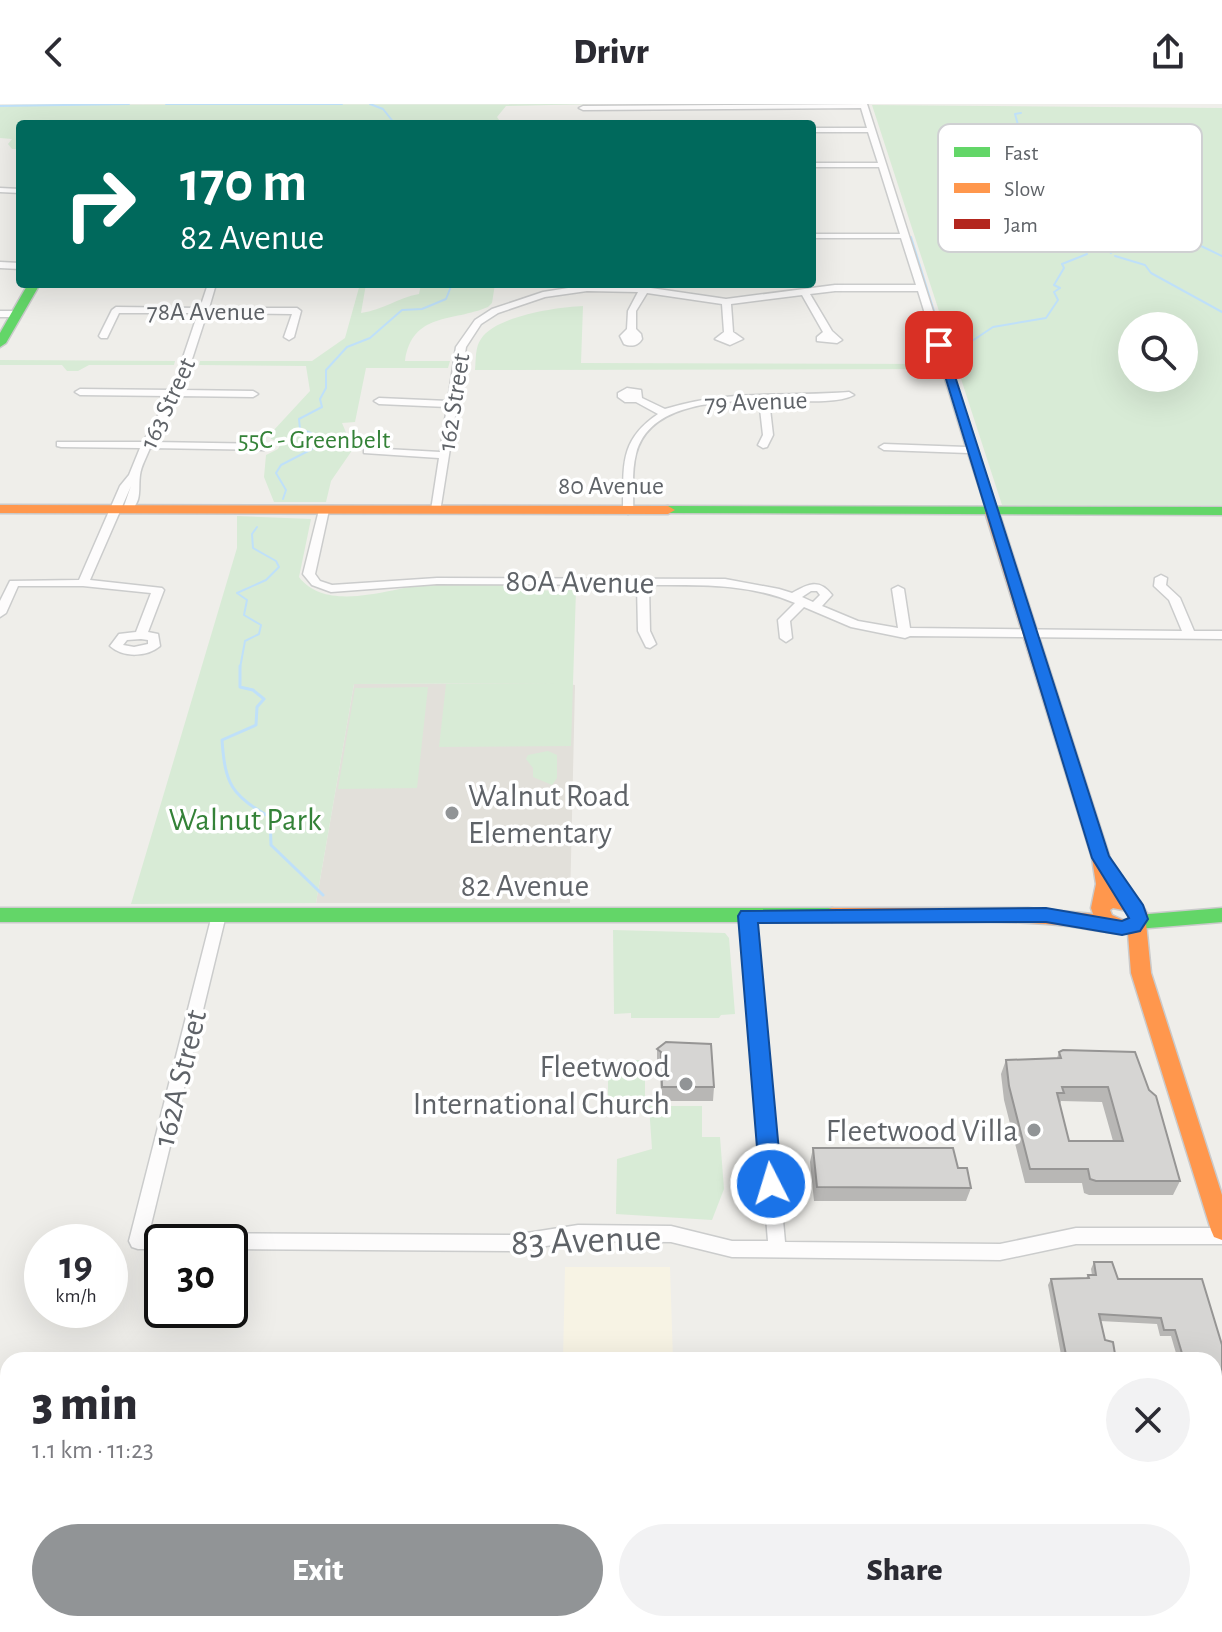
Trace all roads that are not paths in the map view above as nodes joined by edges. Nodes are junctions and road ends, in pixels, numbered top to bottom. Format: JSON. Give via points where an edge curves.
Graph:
{"nodes":[{"id":1,"x":863,"y":105,"type":"edge"},
{"id":2,"x":583,"y":108,"type":"dead end"},
{"id":3,"x":816,"y":130,"type":"edge"},
{"id":4,"x":871,"y":130,"type":"junction"},
{"id":5,"x":816,"y":165,"type":"edge"},
{"id":6,"x":882,"y":165,"type":"junction"},
{"id":7,"x":816,"y":236,"type":"edge"},
{"id":8,"x":904,"y":236,"type":"junction"},
{"id":9,"x":31,"y":288,"type":"edge"},
{"id":10,"x":211,"y":288,"type":"edge"},
{"id":11,"x":921,"y":288,"type":"junction"},
{"id":12,"x":644,"y":290,"type":"junction"},
{"id":13,"x":805,"y":293,"type":"junction"},
{"id":14,"x":726,"y":302,"type":"junction"},
{"id":15,"x":202,"y":311,"type":"junction"},
{"id":16,"x":8,"y":314,"type":"edge"},
{"id":17,"x":631,"y":332,"type":"dead end"},
{"id":18,"x":729,"y":333,"type":"dead end"},
{"id":19,"x":828,"y":333,"type":"dead end"},
{"id":20,"x":104,"y":336,"type":"dead end"},
{"id":21,"x":289,"y":337,"type":"dead end"},
{"id":22,"x":0,"y":343,"type":"edge"},
{"id":23,"x":80,"y":392,"type":"dead end"},
{"id":24,"x":176,"y":393,"type":"junction"},
{"id":25,"x":253,"y":394,"type":"dead end"},
{"id":26,"x":849,"y":395,"type":"dead end"},
{"id":27,"x":764,"y":398,"type":"junction"},
{"id":28,"x":637,"y":399,"type":"dead end"},
{"id":29,"x":379,"y":401,"type":"dead end"},
{"id":30,"x":452,"y":404,"type":"junction"},
{"id":31,"x":665,"y":413,"type":"junction"},
{"id":32,"x":61,"y":444,"type":"dead end"},
{"id":33,"x":146,"y":445,"type":"junction"},
{"id":34,"x":763,"y":445,"type":"dead end"},
{"id":35,"x":264,"y":447,"type":"dead end"},
{"id":36,"x":884,"y":447,"type":"dead end"},
{"id":37,"x":973,"y":450,"type":"junction"},
{"id":38,"x":368,"y":451,"type":"dead end"},
{"id":39,"x":444,"y":455,"type":"junction"},
{"id":40,"x":0,"y":509,"type":"edge"},
{"id":41,"x":121,"y":509,"type":"junction"},
{"id":42,"x":324,"y":510,"type":"junction"},
{"id":43,"x":436,"y":510,"type":"junction"},
{"id":44,"x":628,"y":511,"type":"junction"},
{"id":45,"x":1222,"y":511,"type":"edge"},
{"id":46,"x":992,"y":512,"type":"junction"},
{"id":47,"x":1161,"y":578,"type":"dead end"},
{"id":48,"x":643,"y":582,"type":"junction"},
{"id":49,"x":83,"y":583,"type":"junction"},
{"id":50,"x":898,"y":589,"type":"dead end"},
{"id":51,"x":804,"y":601,"type":"junction"},
{"id":52,"x":0,"y":613,"type":"edge"},
{"id":53,"x":905,"y":634,"type":"junction"},
{"id":54,"x":1032,"y":634,"type":"junction"},
{"id":55,"x":141,"y":635,"type":"dead end"},
{"id":56,"x":1190,"y":635,"type":"junction"},
{"id":57,"x":1222,"y":635,"type":"edge"},
{"id":58,"x":786,"y":638,"type":"dead end"},
{"id":59,"x":650,"y":644,"type":"dead end"},
{"id":60,"x":1101,"y":858,"type":"junction"},
{"id":61,"x":1129,"y":903,"type":"junction"},
{"id":62,"x":1102,"y":905,"type":"junction"},
{"id":63,"x":0,"y":915,"type":"edge"},
{"id":64,"x":219,"y":915,"type":"junction"},
{"id":65,"x":1213,"y":915,"type":"edge"},
{"id":66,"x":748,"y":916,"type":"junction"},
{"id":67,"x":1050,"y":916,"type":"junction"},
{"id":68,"x":1137,"y":923,"type":"junction"},
{"id":69,"x":1108,"y":924,"type":"junction"},
{"id":70,"x":1141,"y":973,"type":"junction"},
{"id":71,"x":1222,"y":1230,"type":"edge"},
{"id":72,"x":1222,"y":1236,"type":"edge"},
{"id":73,"x":138,"y":1241,"type":"joint"},
{"id":74,"x":777,"y":1249,"type":"junction"}],
"edges":[{"from":1,"to":2,"type":"street"},
{"from":1,"to":4,"type":"street"},
{"from":3,"to":4,"type":"street"},
{"from":4,"to":6,"type":"street"},
{"from":5,"to":6,"type":"street"},
{"from":6,"to":8,"type":"street"},
{"from":7,"to":8,"type":"street"},
{"from":8,"to":11,"type":"street"},
{"from":9,"to":16,"type":"street"},
{"from":10,"to":15,"type":"street","name":"163 Street"},
{"from":11,"to":13,"type":"street","name":"162 Street"},
{"from":11,"to":37,"type":"street"},
{"from":12,"to":14,"type":"street","name":"162 Street"},
{"from":12,"to":17,"type":"street","via":[[632,311]]},
{"from":12,"to":30,"type":"street","name":"162 Street","via":[[587,288],[495,311],[473,328],[461,347]]},
{"from":13,"to":14,"type":"street","name":"162 Street"},
{"from":13,"to":19,"type":"street"},
{"from":14,"to":18,"type":"street"},
{"from":15,"to":20,"type":"street","name":"78A Avenue","via":[[116,310]]},
{"from":15,"to":21,"type":"street","name":"78A Avenue","via":[[297,311]]},
{"from":15,"to":24,"type":"street","name":"163 Street"},
{"from":16,"to":22,"type":"street"},
{"from":23,"to":24,"type":"street"},
{"from":24,"to":25,"type":"street"},
{"from":24,"to":33,"type":"street","name":"163 Street"},
{"from":26,"to":27,"type":"street","name":"79 Avenue"},
{"from":27,"to":31,"type":"street","name":"79 Avenue","via":[[712,400]]},
{"from":27,"to":34,"type":"street","via":[[768,435]]},
{"from":28,"to":31,"type":"street"},
{"from":29,"to":30,"type":"street"},
{"from":30,"to":39,"type":"street","name":"162 Street"},
{"from":31,"to":44,"type":"street","via":[[633,446]]},
{"from":32,"to":33,"type":"street"},
{"from":33,"to":35,"type":"street"},
{"from":33,"to":41,"type":"street","name":"163 Street","via":[[134,476],[136,487]]},
{"from":36,"to":37,"type":"street"},
{"from":37,"to":46,"type":"street"},
{"from":38,"to":39,"type":"street"},
{"from":39,"to":43,"type":"street","name":"162 Street"},
{"from":40,"to":41,"type":"street","name":"80 Avenue"},
{"from":41,"to":42,"type":"street","name":"80 Avenue"},
{"from":41,"to":49,"type":"street","name":"163 Street"},
{"from":42,"to":43,"type":"street","name":"80 Avenue"},
{"from":42,"to":48,"type":"street","name":"80A Avenue","via":[[309,569],[311,577],[331,589],[437,581]]},
{"from":43,"to":44,"type":"street","name":"80 Avenue"},
{"from":44,"to":46,"type":"street","name":"80 Avenue"},
{"from":45,"to":46,"type":"street","name":"80 Avenue"},
{"from":46,"to":54,"type":"street"},
{"from":47,"to":56,"type":"street","via":[[1160,586],[1174,598]]},
{"from":48,"to":51,"type":"street","name":"80A Avenue","via":[[741,583]]},
{"from":48,"to":59,"type":"street","via":[[644,631]]},
{"from":49,"to":52,"type":"street","via":[[14,583]]},
{"from":49,"to":55,"type":"street","via":[[163,586]]},
{"from":50,"to":53,"type":"street"},
{"from":51,"to":53,"type":"street","name":"80A Avenue","via":[[855,624]]},
{"from":51,"to":58,"type":"street","via":[[784,620]]},
{"from":53,"to":54,"type":"street","name":"80A Avenue"},
{"from":54,"to":56,"type":"street","name":"80A Avenue"},
{"from":54,"to":60,"type":"street"},
{"from":56,"to":57,"type":"street","name":"80A Avenue"},
{"from":60,"to":61,"type":"street"},
{"from":60,"to":62,"type":"street"},
{"from":61,"to":62,"type":"street","via":[[1110,900]]},
{"from":61,"to":65,"type":"street"},
{"from":61,"to":68,"type":"street","via":[[1139,915]]},
{"from":62,"to":67,"type":"street","name":"82 Avenue"},
{"from":62,"to":69,"type":"street","via":[[1100,912]]},
{"from":63,"to":64,"type":"street","name":"82 Avenue"},
{"from":64,"to":66,"type":"street","name":"82 Avenue"},
{"from":64,"to":73,"type":"street","name":"162A Street"},
{"from":65,"to":68,"type":"street"},
{"from":66,"to":67,"type":"street","name":"82 Avenue"},
{"from":66,"to":74,"type":"street"},
{"from":67,"to":69,"type":"street","name":"82 Avenue"},
{"from":68,"to":69,"type":"street","via":[[1128,928]]},
{"from":68,"to":70,"type":"street"},
{"from":69,"to":70,"type":"street"},
{"from":70,"to":71,"type":"street"},
{"from":72,"to":74,"type":"street","name":"83 Avenue","via":[[1076,1236],[1000,1252]]},
{"from":73,"to":74,"type":"street","name":"83 Avenue","via":[[514,1243],[578,1233],[671,1234],[723,1247]]}]}
